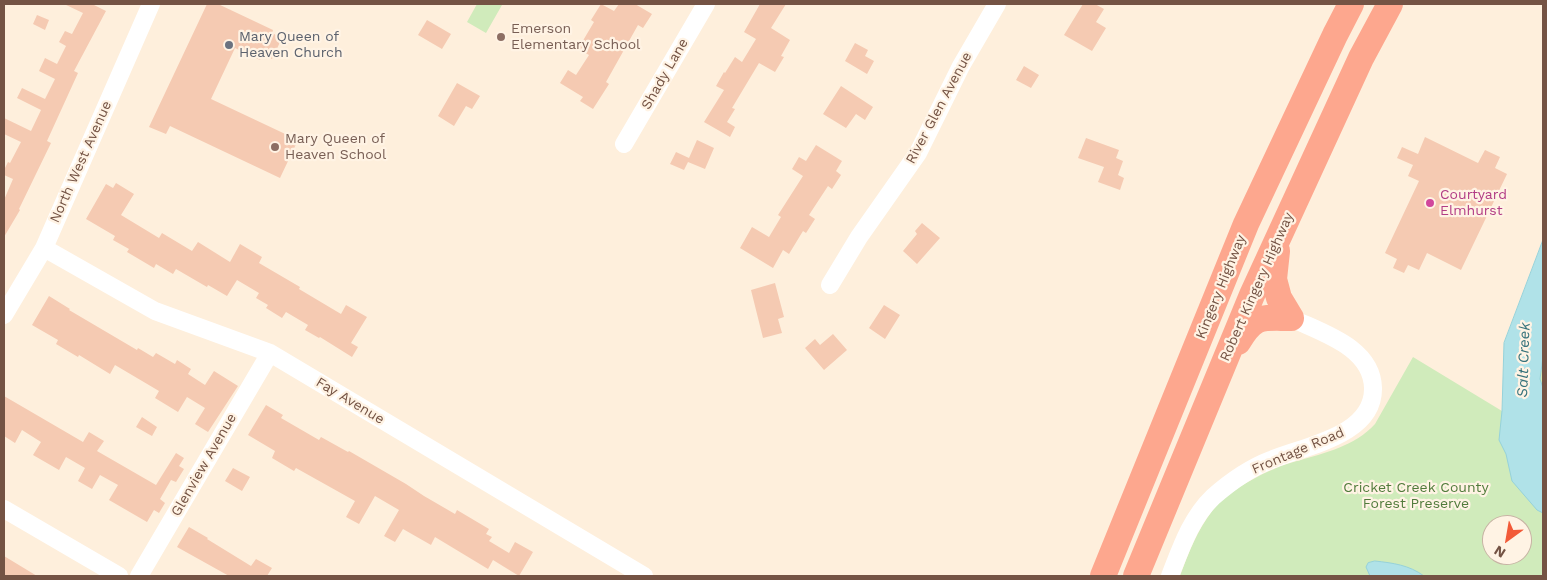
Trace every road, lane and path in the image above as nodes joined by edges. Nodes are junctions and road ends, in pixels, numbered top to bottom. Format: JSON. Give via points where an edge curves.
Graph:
{"nodes":[{"id":1,"x":151,"y":4,"type":"edge"},
{"id":2,"x":706,"y":4,"type":"edge"},
{"id":3,"x":997,"y":4,"type":"edge"},
{"id":4,"x":1351,"y":4,"type":"edge"},
{"id":5,"x":1390,"y":4,"type":"edge"},
{"id":6,"x":624,"y":144,"type":"dead end"},
{"id":7,"x":1278,"y":238,"type":"junction"},
{"id":8,"x":44,"y":248,"type":"junction"},
{"id":9,"x":830,"y":285,"type":"dead end"},
{"id":10,"x":4,"y":316,"type":"edge"},
{"id":11,"x":1291,"y":318,"type":"junction"},
{"id":12,"x":270,"y":353,"type":"junction"},
{"id":13,"x":1221,"y":370,"type":"junction"},
{"id":14,"x":4,"y":510,"type":"edge"},
{"id":15,"x":119,"y":576,"type":"edge"},
{"id":16,"x":139,"y":576,"type":"edge"},
{"id":17,"x":644,"y":576,"type":"edge"},
{"id":18,"x":1103,"y":576,"type":"edge"},
{"id":19,"x":1136,"y":576,"type":"edge"},
{"id":20,"x":1170,"y":576,"type":"edge"}],
"edges":[{"from":1,"to":8,"type":"street","name":"North West Avenue"},
{"from":2,"to":6,"type":"street","name":"Shady Lane"},
{"from":3,"to":9,"type":"street","name":"River Glen Avenue","via":[[961,66],[918,153]]},
{"from":4,"to":18,"type":"highway","name":"Kingery Highway","via":[[1246,224]]},
{"from":5,"to":7,"type":"highway","name":"Robert Kingery Highway","via":[[1361,58]]},
{"from":7,"to":11,"type":"highway","via":[[1274,279],[1279,298]]},
{"from":7,"to":13,"type":"highway","name":"Robert Kingery Highway"},
{"from":8,"to":10,"type":"street","name":"North West Avenue"},
{"from":8,"to":12,"type":"street","name":"Fay Avenue","via":[[155,311]]},
{"from":11,"to":13,"type":"highway","via":[[1260,318],[1251,324]]},
{"from":11,"to":20,"type":"street","name":"Frontage Road","via":[[1337,340],[1360,357],[1372,378],[1370,404],[1364,415],[1340,435],[1254,468],[1214,496],[1186,536]]},
{"from":12,"to":16,"type":"street","name":"Glenview Avenue"},
{"from":12,"to":17,"type":"street","name":"Fay Avenue"},
{"from":13,"to":19,"type":"highway","name":"Robert Kingery Highway"},
{"from":14,"to":15,"type":"street"}]}
